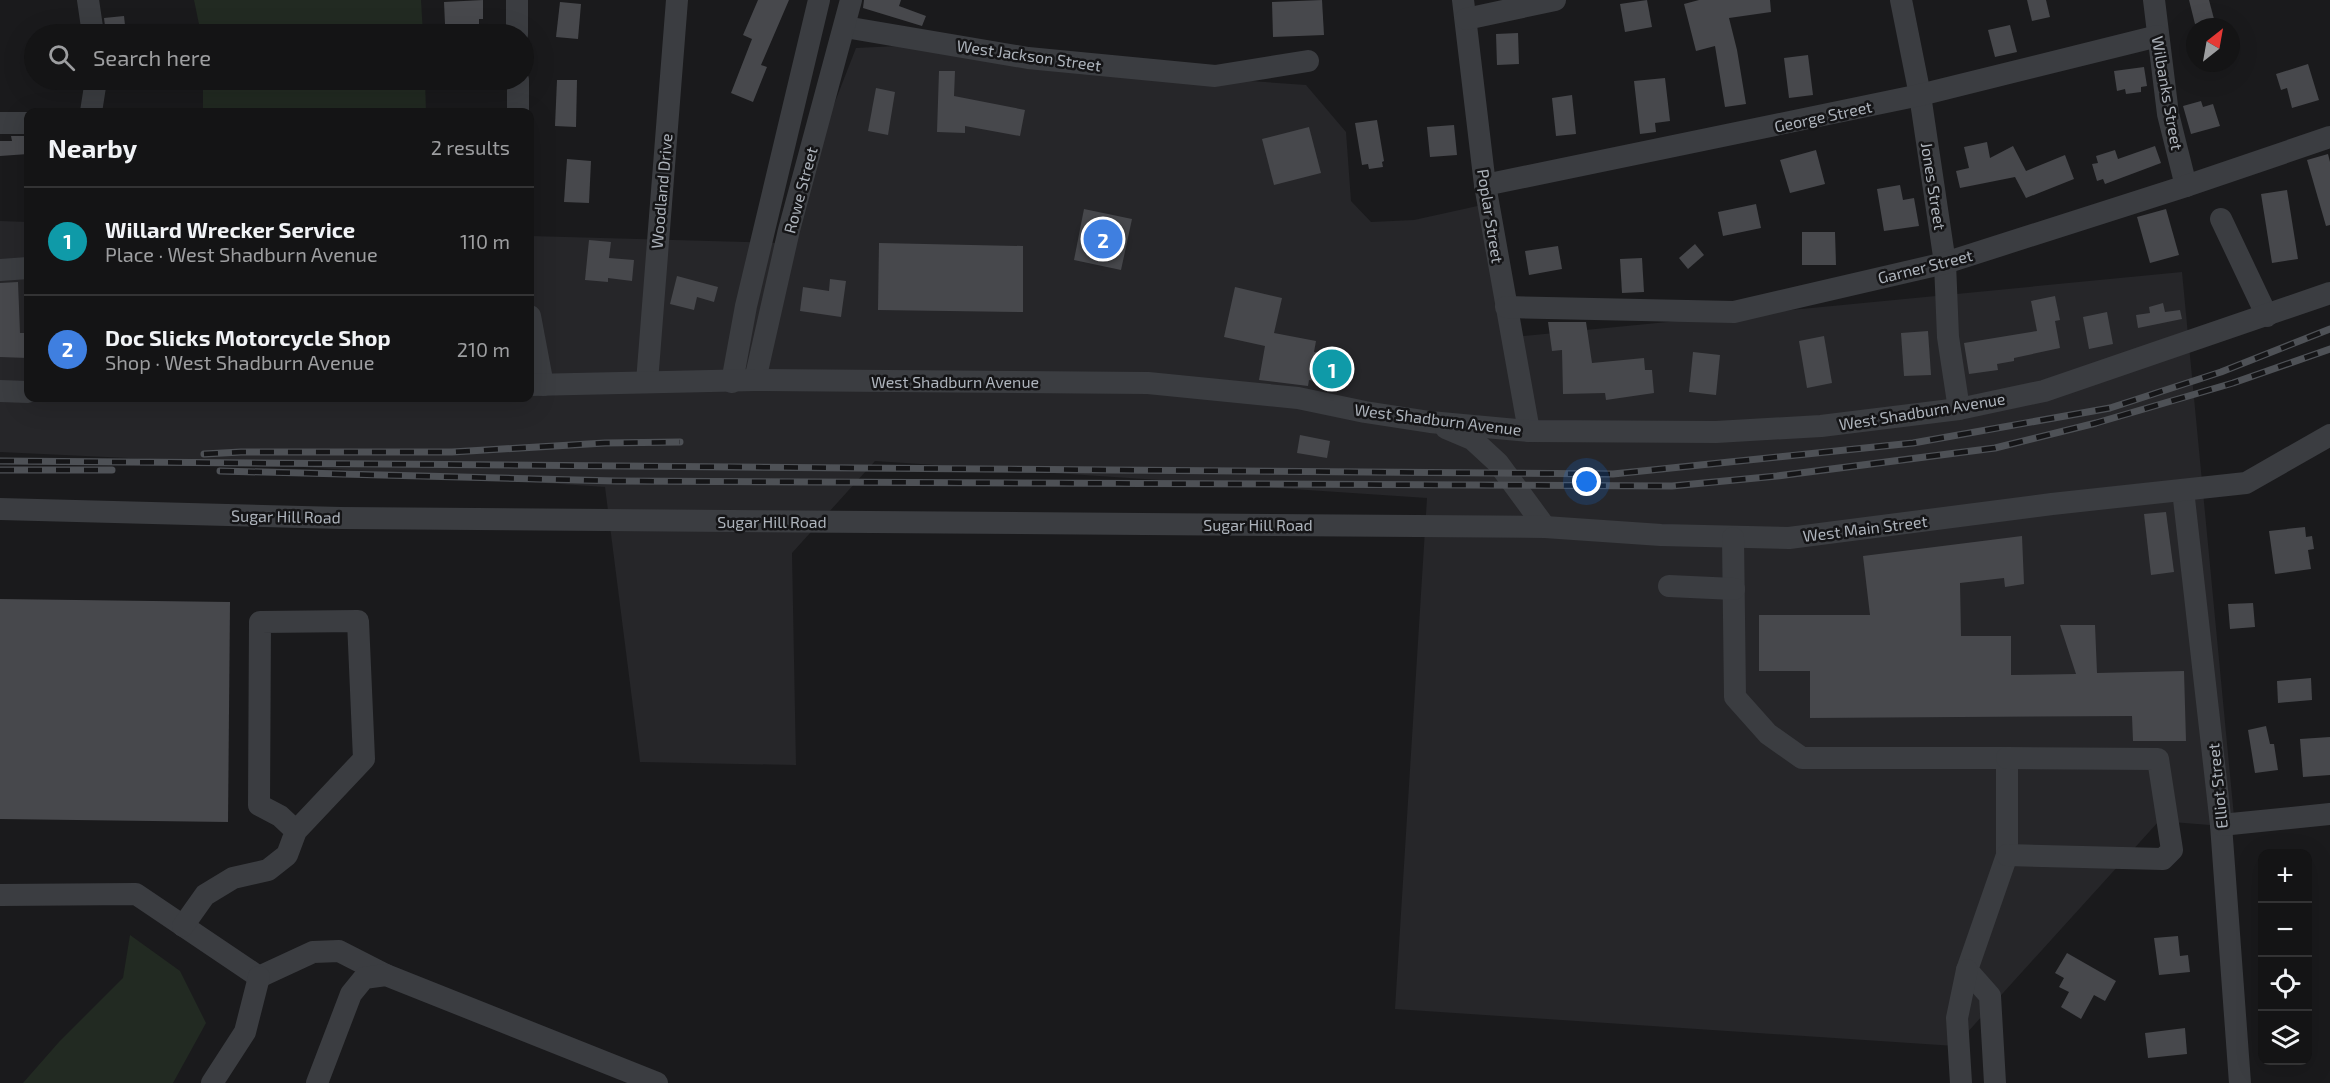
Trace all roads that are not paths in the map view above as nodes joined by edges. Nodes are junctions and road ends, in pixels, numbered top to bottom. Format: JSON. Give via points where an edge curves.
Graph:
{"nodes":[{"id":1,"x":88,"y":0,"type":"edge"},
{"id":2,"x":517,"y":0,"type":"edge"},
{"id":3,"x":677,"y":0,"type":"edge"},
{"id":4,"x":819,"y":0,"type":"edge"},
{"id":5,"x":851,"y":0,"type":"edge"},
{"id":6,"x":1555,"y":0,"type":"edge"},
{"id":7,"x":1901,"y":0,"type":"edge"},
{"id":8,"x":2154,"y":0,"type":"edge"},
{"id":9,"x":1464,"y":10,"type":"edge"},
{"id":10,"x":92,"y":24,"type":"edge"},
{"id":11,"x":517,"y":24,"type":"edge"},
{"id":12,"x":845,"y":27,"type":"junction"},
{"id":13,"x":2158,"y":36,"type":"junction"},
{"id":14,"x":1308,"y":61,"type":"dead end"},
{"id":15,"x":94,"y":90,"type":"edge"},
{"id":16,"x":518,"y":90,"type":"edge"},
{"id":17,"x":1920,"y":95,"type":"junction"},
{"id":18,"x":91,"y":108,"type":"edge"},
{"id":19,"x":518,"y":108,"type":"edge"},
{"id":20,"x":0,"y":123,"type":"edge"},
{"id":21,"x":24,"y":123,"type":"edge"},
{"id":22,"x":2330,"y":137,"type":"edge"},
{"id":23,"x":1485,"y":185,"type":"junction"},
{"id":24,"x":2186,"y":186,"type":"junction"},
{"id":25,"x":2221,"y":219,"type":"dead end"},
{"id":26,"x":1945,"y":263,"type":"junction"},
{"id":27,"x":24,"y":268,"type":"edge"},
{"id":28,"x":0,"y":270,"type":"edge"},
{"id":29,"x":2330,"y":293,"type":"edge"},
{"id":30,"x":1506,"y":307,"type":"junction"},
{"id":31,"x":2267,"y":316,"type":"junction"},
{"id":32,"x":534,"y":362,"type":"edge"},
{"id":33,"x":755,"y":380,"type":"junction"},
{"id":34,"x":647,"y":382,"type":"junction"},
{"id":35,"x":732,"y":382,"type":"junction"},
{"id":36,"x":536,"y":385,"type":"edge"},
{"id":37,"x":0,"y":391,"type":"edge"},
{"id":38,"x":24,"y":392,"type":"edge"},
{"id":39,"x":1959,"y":409,"type":"junction"},
{"id":40,"x":1430,"y":422,"type":"junction"},
{"id":41,"x":1529,"y":430,"type":"junction"},
{"id":42,"x":2330,"y":435,"type":"edge"},
{"id":43,"x":2183,"y":490,"type":"junction"},
{"id":44,"x":0,"y":509,"type":"edge"},
{"id":45,"x":1545,"y":527,"type":"junction"},
{"id":46,"x":1733,"y":538,"type":"junction"},
{"id":47,"x":1669,"y":586,"type":"dead end"},
{"id":48,"x":1734,"y":589,"type":"junction"},
{"id":49,"x":2007,"y":758,"type":"junction"},
{"id":50,"x":2330,"y":814,"type":"edge"},
{"id":51,"x":2222,"y":825,"type":"junction"},
{"id":52,"x":296,"y":831,"type":"junction"},
{"id":53,"x":2007,"y":855,"type":"junction"},
{"id":54,"x":0,"y":895,"type":"edge"},
{"id":55,"x":183,"y":926,"type":"junction"},
{"id":56,"x":1967,"y":970,"type":"junction"},
{"id":57,"x":386,"y":975,"type":"junction"},
{"id":58,"x":259,"y":977,"type":"junction"},
{"id":59,"x":212,"y":1083,"type":"edge"},
{"id":60,"x":317,"y":1083,"type":"edge"},
{"id":61,"x":657,"y":1083,"type":"edge"},
{"id":62,"x":1961,"y":1083,"type":"edge"},
{"id":63,"x":1995,"y":1083,"type":"edge"},
{"id":64,"x":2240,"y":1083,"type":"edge"}],
"edges":[{"from":1,"to":10,"type":"street"},
{"from":2,"to":11,"type":"street"},
{"from":3,"to":34,"type":"street","name":"Woodland Drive"},
{"from":4,"to":35,"type":"street","via":[[746,306]]},
{"from":5,"to":12,"type":"street","name":"Rowe Street"},
{"from":6,"to":9,"type":"street"},
{"from":7,"to":17,"type":"street","name":"Jones Street"},
{"from":8,"to":13,"type":"street","name":"Wilbanks Street"},
{"from":9,"to":23,"type":"street","name":"Poplar Street"},
{"from":12,"to":14,"type":"street","name":"West Jackson Street","via":[[1028,58],[1215,76]]},
{"from":12,"to":33,"type":"street","name":"Rowe Street","via":[[789,230]]},
{"from":13,"to":17,"type":"street","name":"George Street"},
{"from":13,"to":24,"type":"street","name":"Wilbanks Street","via":[[2168,114]]},
{"from":15,"to":18,"type":"street"},
{"from":16,"to":19,"type":"street"},
{"from":17,"to":23,"type":"street","name":"George Street"},
{"from":17,"to":26,"type":"street","name":"Jones Street"},
{"from":20,"to":21,"type":"street"},
{"from":22,"to":24,"type":"street","name":"Garner Street"},
{"from":23,"to":30,"type":"street","name":"Poplar Street"},
{"from":24,"to":26,"type":"street","name":"Garner Street"},
{"from":25,"to":31,"type":"street"},
{"from":26,"to":30,"type":"street","name":"Garner Street","via":[[1734,312]]},
{"from":26,"to":39,"type":"street","name":"Jones Street","via":[[1948,337]]},
{"from":27,"to":28,"type":"street"},
{"from":29,"to":31,"type":"street","name":"West Shadburn Avenue"},
{"from":30,"to":41,"type":"street","name":"Poplar Street"},
{"from":31,"to":39,"type":"street","name":"West Shadburn Avenue","via":[[2044,391]]},
{"from":32,"to":36,"type":"street"},
{"from":33,"to":35,"type":"street","name":"West Shadburn Avenue"},
{"from":33,"to":40,"type":"street","name":"West Shadburn Avenue","via":[[1148,383],[1298,398]]},
{"from":34,"to":35,"type":"street","name":"West Shadburn Avenue"},
{"from":34,"to":36,"type":"street","name":"West Shadburn Avenue"},
{"from":37,"to":38,"type":"street"},
{"from":39,"to":41,"type":"street","name":"West Shadburn Avenue","via":[[1821,426],[1716,432]]},
{"from":40,"to":41,"type":"street","name":"West Shadburn Avenue"},
{"from":40,"to":45,"type":"street","via":[[1472,439],[1498,463]]},
{"from":42,"to":43,"type":"street","name":"West Main Street","via":[[2246,483]]},
{"from":43,"to":46,"type":"street","name":"West Main Street","via":[[1788,538]]},
{"from":43,"to":51,"type":"street","name":"Elliot Street"},
{"from":44,"to":45,"type":"street","name":"Sugar Hill Road","via":[[353,518]]},
{"from":45,"to":46,"type":"street","name":"West Main Street"},
{"from":46,"to":48,"type":"street"},
{"from":47,"to":48,"type":"street"},
{"from":48,"to":49,"type":"street","via":[[1735,698],[1768,734],[1802,758]]},
{"from":49,"to":53,"type":"street"},
{"from":49,"to":53,"type":"street","via":[[2158,759],[2172,850],[2163,859]]},
{"from":50,"to":51,"type":"street"},
{"from":51,"to":64,"type":"street","name":"Elliot Street"},
{"from":52,"to":52,"type":"street","via":[[280,816],[259,806],[260,622],[358,621],[364,759]]},
{"from":52,"to":55,"type":"street","via":[[287,855],[268,870],[233,878],[205,896]]},
{"from":53,"to":56,"type":"street"},
{"from":54,"to":55,"type":"street","via":[[136,894]]},
{"from":55,"to":58,"type":"street"},
{"from":56,"to":62,"type":"street","via":[[1957,1018]]},
{"from":56,"to":63,"type":"street","via":[[1990,996]]},
{"from":57,"to":58,"type":"street","via":[[339,951],[313,952]]},
{"from":57,"to":60,"type":"street","via":[[364,978],[351,994]]},
{"from":57,"to":61,"type":"street"},
{"from":58,"to":59,"type":"street","via":[[245,1032]]}]}
